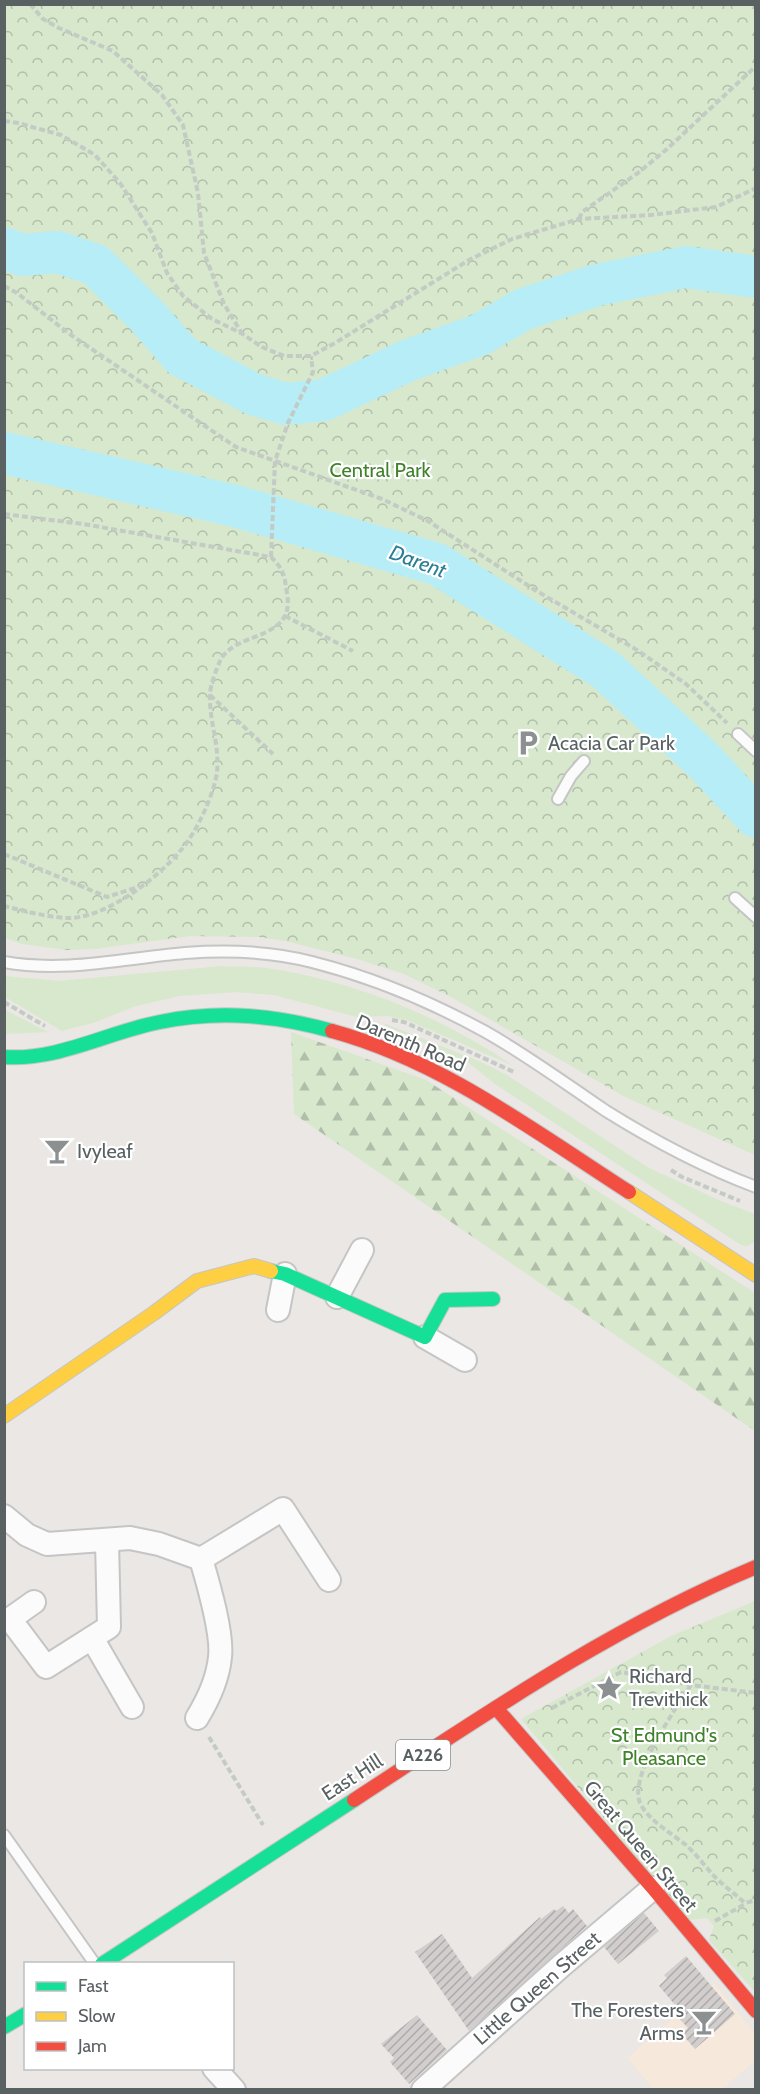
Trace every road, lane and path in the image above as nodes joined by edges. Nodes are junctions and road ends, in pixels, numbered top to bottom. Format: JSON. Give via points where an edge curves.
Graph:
{"nodes":[{"id":1,"x":30,"y":4,"type":"edge"},
{"id":2,"x":756,"y":66,"type":"edge"},
{"id":3,"x":4,"y":121,"type":"edge"},
{"id":4,"x":756,"y":188,"type":"edge"},
{"id":5,"x":579,"y":219,"type":"junction"},
{"id":6,"x":4,"y":286,"type":"edge"},
{"id":7,"x":242,"y":333,"type":"junction"},
{"id":8,"x":310,"y":356,"type":"junction"},
{"id":9,"x":275,"y":461,"type":"junction"},
{"id":10,"x":4,"y":514,"type":"edge"},
{"id":11,"x":272,"y":557,"type":"junction"},
{"id":12,"x":285,"y":616,"type":"junction"},
{"id":13,"x":352,"y":651,"type":"dead end"},
{"id":14,"x":210,"y":694,"type":"junction"},
{"id":15,"x":738,"y":734,"type":"joint"},
{"id":16,"x":756,"y":751,"type":"edge"},
{"id":17,"x":273,"y":754,"type":"dead end"},
{"id":18,"x":584,"y":761,"type":"dead end"},
{"id":19,"x":558,"y":799,"type":"dead end"},
{"id":20,"x":4,"y":854,"type":"edge"},
{"id":21,"x":142,"y":885,"type":"junction"},
{"id":22,"x":735,"y":898,"type":"dead end"},
{"id":23,"x":4,"y":906,"type":"edge"},
{"id":24,"x":756,"y":918,"type":"edge"},
{"id":25,"x":4,"y":962,"type":"edge"},
{"id":26,"x":4,"y":1002,"type":"edge"},
{"id":27,"x":382,"y":1018,"type":"dead end"},
{"id":28,"x":51,"y":1029,"type":"dead end"},
{"id":29,"x":4,"y":1057,"type":"edge"},
{"id":30,"x":512,"y":1070,"type":"dead end"},
{"id":31,"x":756,"y":1187,"type":"edge"},
{"id":32,"x":362,"y":1250,"type":"dead end"},
{"id":33,"x":755,"y":1273,"type":"edge"},
{"id":34,"x":285,"y":1274,"type":"junction"},
{"id":35,"x":337,"y":1297,"type":"junction"},
{"id":36,"x":493,"y":1299,"type":"dead end"},
{"id":37,"x":278,"y":1310,"type":"dead end"},
{"id":38,"x":425,"y":1337,"type":"junction"},
{"id":39,"x":465,"y":1360,"type":"dead end"},
{"id":40,"x":4,"y":1416,"type":"edge"},
{"id":41,"x":4,"y":1516,"type":"edge"},
{"id":42,"x":107,"y":1541,"type":"junction"},
{"id":43,"x":201,"y":1559,"type":"junction"},
{"id":44,"x":756,"y":1567,"type":"edge"},
{"id":45,"x":329,"y":1580,"type":"dead end"},
{"id":46,"x":34,"y":1602,"type":"dead end"},
{"id":47,"x":92,"y":1638,"type":"junction"},
{"id":48,"x":691,"y":1685,"type":"junction"},
{"id":49,"x":756,"y":1693,"type":"edge"},
{"id":50,"x":132,"y":1707,"type":"dead end"},
{"id":51,"x":496,"y":1708,"type":"junction"},
{"id":52,"x":552,"y":1708,"type":"dead end"},
{"id":53,"x":197,"y":1718,"type":"joint"},
{"id":54,"x":4,"y":1835,"type":"edge"},
{"id":55,"x":278,"y":1848,"type":"junction"},
{"id":56,"x":653,"y":1888,"type":"junction"},
{"id":57,"x":756,"y":1900,"type":"edge"},
{"id":58,"x":745,"y":1904,"type":"junction"},
{"id":59,"x":711,"y":1924,"type":"dead end"},
{"id":60,"x":94,"y":1962,"type":"edge"},
{"id":61,"x":105,"y":1962,"type":"edge"},
{"id":62,"x":756,"y":2011,"type":"edge"},
{"id":63,"x":24,"y":2015,"type":"edge"},
{"id":64,"x":4,"y":2027,"type":"edge"},
{"id":65,"x":216,"y":2070,"type":"edge"},
{"id":66,"x":234,"y":2090,"type":"edge"},
{"id":67,"x":423,"y":2090,"type":"edge"}],
"edges":[{"from":1,"to":7,"type":"path","via":[[58,28],[113,51],[162,95],[183,125],[198,193],[204,253],[224,304]]},
{"from":2,"to":5,"type":"path","via":[[667,149],[582,212]]},
{"from":3,"to":7,"type":"path","via":[[61,135],[95,155],[120,183],[152,233],[167,273],[183,296],[212,319]]},
{"from":4,"to":5,"type":"path","via":[[716,207]]},
{"from":5,"to":8,"type":"path","via":[[512,239],[469,260]]},
{"from":6,"to":9,"type":"path","via":[[236,447]]},
{"from":7,"to":8,"type":"path","via":[[284,356]]},
{"from":8,"to":9,"type":"path","via":[[313,372]]},
{"from":9,"to":11,"type":"path"},
{"from":9,"to":15,"type":"path","via":[[382,499],[428,521],[637,650],[686,684]]},
{"from":10,"to":11,"type":"path"},
{"from":11,"to":12,"type":"path","via":[[283,570],[288,598]]},
{"from":12,"to":13,"type":"path"},
{"from":12,"to":14,"type":"path","via":[[271,631],[229,649],[220,660]]},
{"from":14,"to":17,"type":"path"},
{"from":14,"to":21,"type":"path","via":[[218,750],[217,774],[208,802],[182,849]]},
{"from":15,"to":16,"type":"lane"},
{"from":18,"to":19,"type":"lane"},
{"from":20,"to":21,"type":"path","via":[[107,897]]},
{"from":21,"to":23,"type":"path","via":[[89,915],[68,918]]},
{"from":22,"to":24,"type":"lane"},
{"from":25,"to":31,"type":"lane","via":[[73,966],[187,953],[234,952],[282,956],[340,970],[421,1001],[485,1032],[638,1131]]},
{"from":26,"to":28,"type":"path"},
{"from":27,"to":30,"type":"path","via":[[404,1022]]},
{"from":29,"to":33,"type":"street","name":"Darenth Road","via":[[54,1053],[159,1022],[216,1014],[299,1022],[361,1039],[439,1072],[495,1105]]},
{"from":32,"to":35,"type":"street"},
{"from":34,"to":35,"type":"street"},
{"from":34,"to":37,"type":"street"},
{"from":34,"to":40,"type":"street","via":[[254,1266],[197,1281]]},
{"from":35,"to":38,"type":"street"},
{"from":36,"to":38,"type":"street","via":[[445,1300]]},
{"from":38,"to":39,"type":"street"},
{"from":41,"to":42,"type":"street","via":[[27,1535],[47,1544]]},
{"from":42,"to":43,"type":"street","via":[[130,1538]]},
{"from":42,"to":47,"type":"street","via":[[109,1627]]},
{"from":43,"to":45,"type":"street","via":[[283,1509]]},
{"from":43,"to":53,"type":"street","via":[[210,1588],[220,1656],[208,1700]]},
{"from":44,"to":51,"type":"street","name":"East Hill","number":"A226","via":[[712,1584],[628,1629]]},
{"from":46,"to":47,"type":"street","via":[[9,1619],[46,1667]]},
{"from":47,"to":50,"type":"street"},
{"from":48,"to":49,"type":"path"},
{"from":48,"to":52,"type":"path","via":[[621,1672]]},
{"from":48,"to":58,"type":"path","via":[[652,1750],[638,1788],[641,1804]]},
{"from":51,"to":55,"type":"street","name":"East Hill","number":"A226"},
{"from":51,"to":56,"type":"street","name":"Great Queen Street"},
{"from":53,"to":55,"type":"path"},
{"from":54,"to":60,"type":"lane"},
{"from":55,"to":61,"type":"street","name":"East Hill","number":"A226"},
{"from":56,"to":62,"type":"street","name":"Great Queen Street"},
{"from":56,"to":67,"type":"street","name":"Little Queen Street"},
{"from":57,"to":58,"type":"path"},
{"from":58,"to":59,"type":"path"},
{"from":63,"to":64,"type":"street"},
{"from":65,"to":66,"type":"street"}]}
